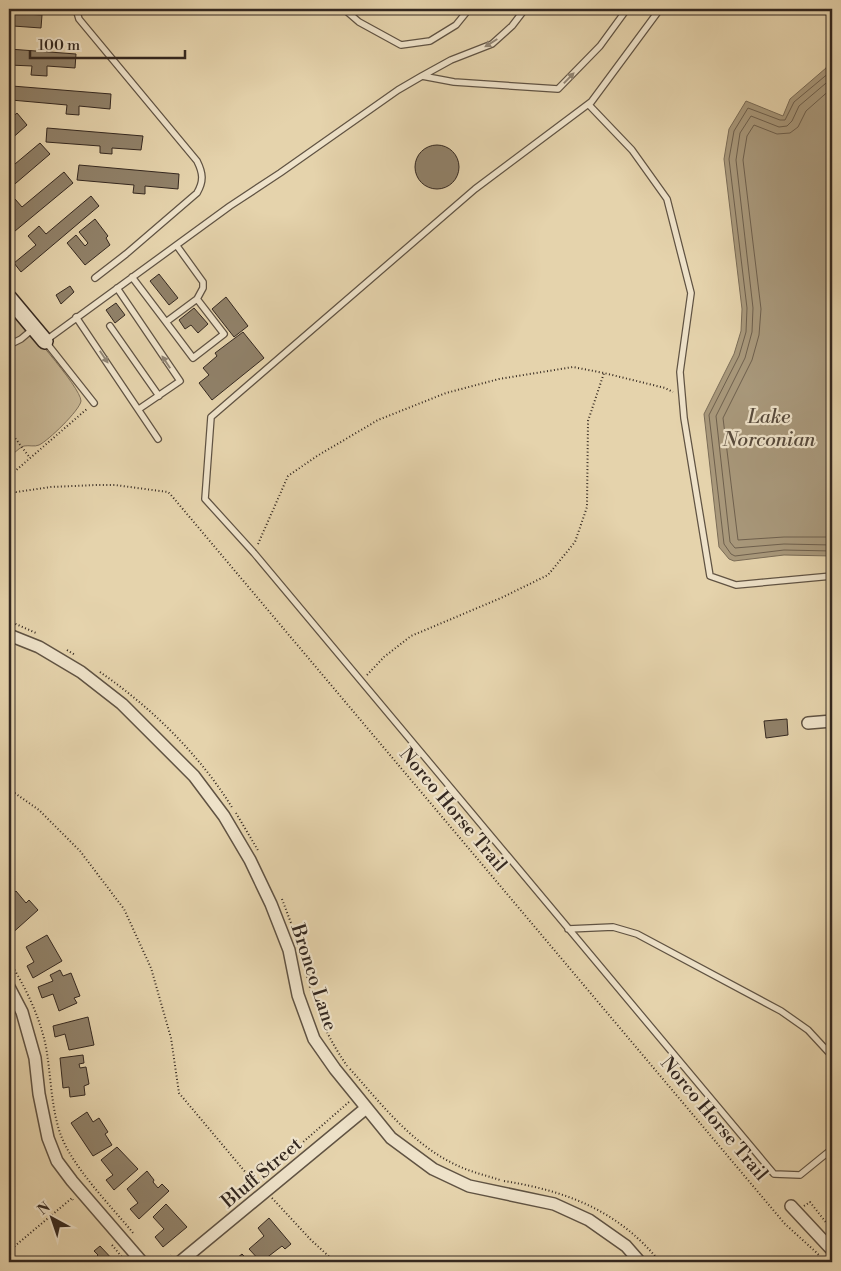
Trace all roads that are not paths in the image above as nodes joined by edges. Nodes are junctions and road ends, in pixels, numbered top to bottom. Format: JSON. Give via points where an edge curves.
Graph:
{"nodes":[{"id":1,"x":76,"y":9,"type":"edge"},
{"id":2,"x":344,"y":9,"type":"edge"},
{"id":3,"x":469,"y":9,"type":"edge"},
{"id":4,"x":525,"y":9,"type":"edge"},
{"id":5,"x":627,"y":9,"type":"edge"},
{"id":6,"x":660,"y":9,"type":"edge"},
{"id":7,"x":422,"y":76,"type":"junction"},
{"id":8,"x":591,"y":102,"type":"junction"},
{"id":9,"x":177,"y":246,"type":"junction"},
{"id":10,"x":132,"y":277,"type":"junction"},
{"id":11,"x":95,"y":278,"type":"dead end"},
{"id":12,"x":117,"y":288,"type":"junction"},
{"id":13,"x":9,"y":298,"type":"edge"},
{"id":14,"x":198,"y":299,"type":"junction"},
{"id":15,"x":76,"y":317,"type":"junction"},
{"id":16,"x":166,"y":322,"type":"junction"},
{"id":17,"x":110,"y":326,"type":"dead end"},
{"id":18,"x":34,"y":328,"type":"junction"},
{"id":19,"x":45,"y":341,"type":"junction"},
{"id":20,"x":9,"y":345,"type":"edge"},
{"id":21,"x":159,"y":396,"type":"junction"},
{"id":22,"x":94,"y":403,"type":"road end"},
{"id":23,"x":139,"y":409,"type":"junction"},
{"id":24,"x":158,"y":439,"type":"dead end"},
{"id":25,"x":832,"y":576,"type":"edge"},
{"id":26,"x":9,"y":635,"type":"edge"},
{"id":27,"x":832,"y":721,"type":"edge"},
{"id":28,"x":808,"y":723,"type":"dead end"},
{"id":29,"x":568,"y":929,"type":"junction"},
{"id":30,"x":9,"y":987,"type":"edge"},
{"id":31,"x":832,"y":1056,"type":"edge"},
{"id":32,"x":365,"y":1109,"type":"junction"},
{"id":33,"x":832,"y":1149,"type":"edge"},
{"id":34,"x":791,"y":1206,"type":"dead end"},
{"id":35,"x":832,"y":1250,"type":"edge"},
{"id":36,"x":146,"y":1258,"type":"edge"},
{"id":37,"x":180,"y":1262,"type":"edge"},
{"id":38,"x":640,"y":1262,"type":"edge"}],
"edges":[{"from":1,"to":11,"type":"lane","via":[[79,19],[197,161],[203,173],[197,192]]},
{"from":2,"to":3,"type":"lane","via":[[359,22],[401,45],[430,40],[456,25]]},
{"from":4,"to":7,"type":"lane","one_way":true,"via":[[492,44],[450,60]]},
{"from":7,"to":5,"type":"lane","one_way":true,"via":[[454,82],[558,89],[600,46]]},
{"from":6,"to":8,"type":"lane"},
{"from":7,"to":9,"type":"lane","via":[[230,206]]},
{"from":8,"to":25,"type":"lane","via":[[589,105],[632,150],[667,199],[691,293],[680,372],[684,418],[710,576],[736,585]]},
{"from":8,"to":29,"type":"lane","via":[[475,189],[212,417],[205,498]]},
{"from":9,"to":10,"type":"lane"},
{"from":9,"to":14,"type":"lane","via":[[203,282]]},
{"from":10,"to":12,"type":"lane"},
{"from":10,"to":16,"type":"lane"},
{"from":12,"to":15,"type":"lane"},
{"from":21,"to":12,"type":"lane","one_way":true,"via":[[180,381]]},
{"from":13,"to":18,"type":"street"},
{"from":14,"to":16,"type":"lane"},
{"from":14,"to":16,"type":"lane","via":[[224,334],[193,358]]},
{"from":15,"to":19,"type":"lane"},
{"from":15,"to":23,"type":"lane","one_way":true},
{"from":17,"to":21,"type":"lane"},
{"from":18,"to":19,"type":"street"},
{"from":18,"to":20,"type":"lane","via":[[21,340]]},
{"from":19,"to":22,"type":"lane"},
{"from":21,"to":23,"type":"lane"},
{"from":23,"to":24,"type":"lane"},
{"from":26,"to":32,"type":"street","name":"Bronco Lane","via":[[82,672],[122,704],[194,776],[224,816],[271,904],[290,950],[298,995],[314,1039]]},
{"from":27,"to":28,"type":"street"},
{"from":29,"to":31,"type":"lane","via":[[614,927],[637,934],[781,1011],[808,1030]]},
{"from":29,"to":33,"type":"lane","via":[[774,1174],[800,1175]]},
{"from":30,"to":36,"type":"street","via":[[22,1012],[35,1058],[48,1138],[58,1161],[72,1181]]},
{"from":32,"to":37,"type":"street","name":"Bluff Street"},
{"from":32,"to":38,"type":"street","name":"Bronco Lane","via":[[391,1138],[433,1169],[469,1186],[554,1204],[589,1220],[626,1246]]},
{"from":34,"to":35,"type":"street"}]}
